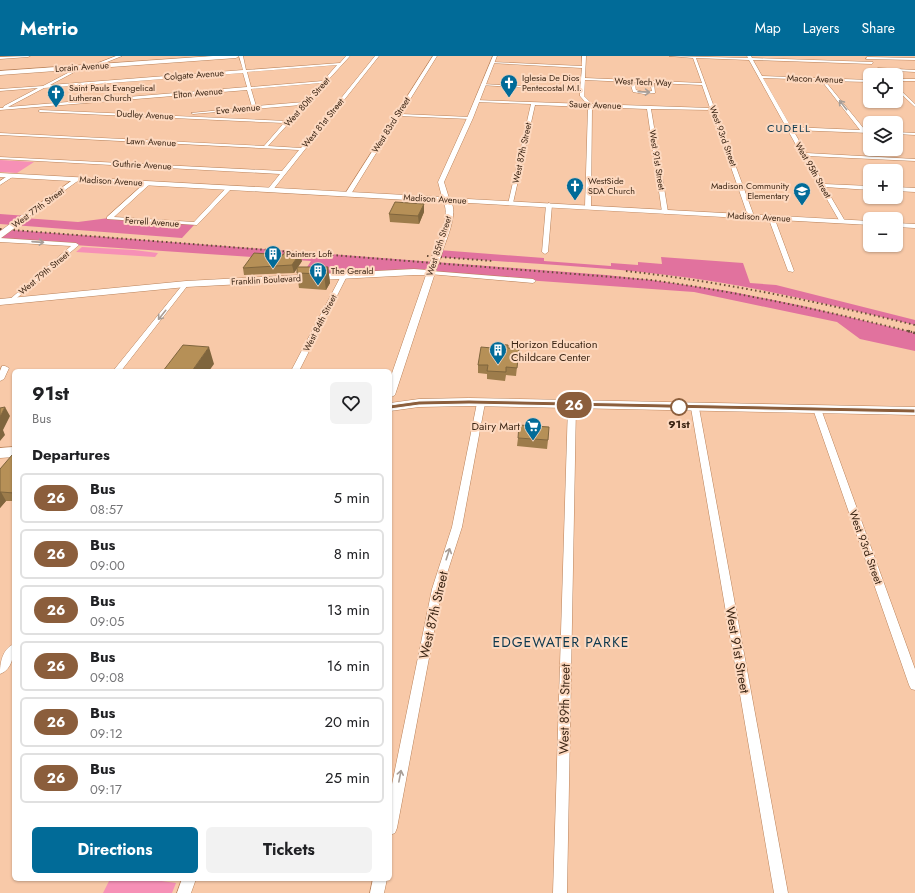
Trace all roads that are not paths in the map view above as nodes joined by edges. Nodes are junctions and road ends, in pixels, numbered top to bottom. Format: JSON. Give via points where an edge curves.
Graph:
{"nodes":[{"id":1,"x":28,"y":56,"type":"edge"},
{"id":2,"x":120,"y":56,"type":"edge"},
{"id":3,"x":236,"y":56,"type":"edge"},
{"id":4,"x":241,"y":56,"type":"edge"},
{"id":5,"x":348,"y":56,"type":"edge"},
{"id":6,"x":377,"y":56,"type":"edge"},
{"id":7,"x":435,"y":56,"type":"edge"},
{"id":8,"x":495,"y":56,"type":"edge"},
{"id":9,"x":584,"y":56,"type":"edge"},
{"id":10,"x":671,"y":56,"type":"edge"},
{"id":11,"x":694,"y":56,"type":"edge"},
{"id":12,"x":866,"y":57,"type":"edge"},
{"id":13,"x":0,"y":58,"type":"edge"},
{"id":14,"x":750,"y":58,"type":"edge"},
{"id":15,"x":915,"y":59,"type":"edge"},
{"id":16,"x":492,"y":63,"type":"junction"},
{"id":17,"x":341,"y":64,"type":"junction"},
{"id":18,"x":872,"y":64,"type":"junction"},
{"id":19,"x":81,"y":67,"type":"junction"},
{"id":20,"x":90,"y":67,"type":"junction"},
{"id":21,"x":583,"y":67,"type":"junction"},
{"id":22,"x":877,"y":68,"type":"edge"},
{"id":23,"x":903,"y":70,"type":"edge"},
{"id":24,"x":915,"y":71,"type":"edge"},
{"id":25,"x":245,"y":72,"type":"junction"},
{"id":26,"x":0,"y":73,"type":"edge"},
{"id":27,"x":760,"y":77,"type":"junction"},
{"id":28,"x":583,"y":79,"type":"junction"},
{"id":29,"x":822,"y":79,"type":"junction"},
{"id":30,"x":903,"y":80,"type":"edge"},
{"id":31,"x":915,"y":80,"type":"edge"},
{"id":32,"x":632,"y":81,"type":"junction"},
{"id":33,"x":863,"y":81,"type":"edge"},
{"id":34,"x":324,"y":82,"type":"junction"},
{"id":35,"x":652,"y":82,"type":"junction"},
{"id":36,"x":704,"y":84,"type":"junction"},
{"id":37,"x":482,"y":85,"type":"junction"},
{"id":38,"x":43,"y":87,"type":"junction"},
{"id":39,"x":249,"y":89,"type":"junction"},
{"id":40,"x":0,"y":90,"type":"edge"},
{"id":41,"x":582,"y":90,"type":"junction"},
{"id":42,"x":903,"y":95,"type":"edge"},
{"id":43,"x":476,"y":101,"type":"junction"},
{"id":44,"x":306,"y":103,"type":"junction"},
{"id":45,"x":533,"y":103,"type":"junction"},
{"id":46,"x":590,"y":105,"type":"junction"},
{"id":47,"x":914,"y":105,"type":"edge"},
{"id":48,"x":254,"y":108,"type":"junction"},
{"id":49,"x":649,"y":108,"type":"junction"},
{"id":50,"x":1,"y":109,"type":"edge"},
{"id":51,"x":713,"y":109,"type":"junction"},
{"id":52,"x":398,"y":115,"type":"junction"},
{"id":53,"x":171,"y":117,"type":"junction"},
{"id":54,"x":470,"y":118,"type":"junction"},
{"id":55,"x":288,"y":122,"type":"junction"},
{"id":56,"x":789,"y":128,"type":"junction"},
{"id":57,"x":863,"y":131,"type":"joint"},
{"id":58,"x":903,"y":133,"type":"edge"},
{"id":59,"x":0,"y":134,"type":"edge"},
{"id":60,"x":915,"y":134,"type":"edge"},
{"id":61,"x":265,"y":147,"type":"junction"},
{"id":62,"x":301,"y":149,"type":"junction"},
{"id":63,"x":803,"y":154,"type":"junction"},
{"id":64,"x":0,"y":158,"type":"edge"},
{"id":65,"x":915,"y":160,"type":"edge"},
{"id":66,"x":283,"y":173,"type":"junction"},
{"id":67,"x":0,"y":175,"type":"edge"},
{"id":68,"x":11,"y":176,"type":"junction"},
{"id":69,"x":76,"y":180,"type":"junction"},
{"id":70,"x":0,"y":183,"type":"edge"},
{"id":71,"x":148,"y":183,"type":"junction"},
{"id":72,"x":821,"y":185,"type":"junction"},
{"id":73,"x":229,"y":188,"type":"junction"},
{"id":74,"x":863,"y":188,"type":"edge"},
{"id":75,"x":903,"y":189,"type":"edge"},
{"id":76,"x":270,"y":190,"type":"junction"},
{"id":77,"x":915,"y":190,"type":"edge"},
{"id":78,"x":348,"y":194,"type":"junction"},
{"id":79,"x":446,"y":200,"type":"junction"},
{"id":80,"x":510,"y":203,"type":"junction"},
{"id":81,"x":549,"y":206,"type":"junction"},
{"id":82,"x":588,"y":207,"type":"junction"},
{"id":83,"x":665,"y":212,"type":"junction"},
{"id":84,"x":751,"y":216,"type":"junction"},
{"id":85,"x":771,"y":217,"type":"junction"},
{"id":86,"x":842,"y":221,"type":"junction"},
{"id":87,"x":863,"y":222,"type":"edge"},
{"id":88,"x":903,"y":225,"type":"edge"},
{"id":89,"x":915,"y":226,"type":"edge"},
{"id":90,"x":0,"y":235,"type":"edge"},
{"id":91,"x":0,"y":240,"type":"edge"},
{"id":92,"x":544,"y":252,"type":"dead end"},
{"id":93,"x":431,"y":271,"type":"junction"},
{"id":94,"x":791,"y":271,"type":"dead end"},
{"id":95,"x":344,"y":276,"type":"junction"},
{"id":96,"x":533,"y":281,"type":"dead end"},
{"id":97,"x":186,"y":284,"type":"junction"},
{"id":98,"x":11,"y":301,"type":"junction"},
{"id":99,"x":0,"y":302,"type":"edge"},
{"id":100,"x":5,"y":368,"type":"dead end"},
{"id":101,"x":119,"y":369,"type":"edge"},
{"id":102,"x":297,"y":369,"type":"edge"},
{"id":103,"x":0,"y":379,"type":"edge"},
{"id":104,"x":392,"y":389,"type":"edge"},
{"id":105,"x":481,"y":403,"type":"junction"},
{"id":106,"x":572,"y":405,"type":"junction"},
{"id":107,"x":392,"y":407,"type":"edge"},
{"id":108,"x":695,"y":408,"type":"junction"},
{"id":109,"x":817,"y":409,"type":"junction"},
{"id":110,"x":915,"y":411,"type":"edge"},
{"id":111,"x":12,"y":452,"type":"edge"},
{"id":112,"x":0,"y":453,"type":"edge"},
{"id":113,"x":12,"y":652,"type":"edge"},
{"id":114,"x":0,"y":670,"type":"edge"},
{"id":115,"x":915,"y":685,"type":"edge"},
{"id":116,"x":392,"y":818,"type":"edge"},
{"id":117,"x":188,"y":881,"type":"edge"},
{"id":118,"x":380,"y":881,"type":"edge"},
{"id":119,"x":184,"y":893,"type":"edge"},
{"id":120,"x":377,"y":893,"type":"edge"},
{"id":121,"x":560,"y":893,"type":"edge"},
{"id":122,"x":781,"y":893,"type":"edge"}],
"edges":[{"from":1,"to":13,"type":"street"},
{"from":2,"to":20,"type":"street"},
{"from":3,"to":20,"type":"main road","name":"Lorain Avenue"},
{"from":4,"to":25,"type":"street"},
{"from":5,"to":17,"type":"street","name":"West 80th Street"},
{"from":6,"to":62,"type":"street","name":"West 81st Street"},
{"from":7,"to":52,"type":"street","name":"West 83rd Street"},
{"from":8,"to":16,"type":"street","name":"West 85th Street"},
{"from":9,"to":21,"type":"street"},
{"from":10,"to":11,"type":"street"},
{"from":11,"to":14,"type":"street"},
{"from":11,"to":36,"type":"street","name":"West 93rd Street"},
{"from":12,"to":15,"type":"street"},
{"from":12,"to":18,"type":"street"},
{"from":14,"to":18,"type":"street"},
{"from":14,"to":27,"type":"street","name":"West 95th Street"},
{"from":16,"to":21,"type":"street"},
{"from":16,"to":37,"type":"street","name":"West 85th Street"},
{"from":17,"to":25,"type":"street","name":"Colgate Avenue"},
{"from":17,"to":34,"type":"street","name":"West 80th Street"},
{"from":18,"to":22,"type":"street"},
{"from":19,"to":20,"type":"main road","name":"Lorain Avenue"},
{"from":19,"to":26,"type":"main road","name":"Lorain Avenue"},
{"from":19,"to":38,"type":"street"},
{"from":21,"to":28,"type":"street"},
{"from":23,"to":24,"type":"street"},
{"from":25,"to":38,"type":"street","name":"Colgate Avenue"},
{"from":25,"to":39,"type":"street"},
{"from":27,"to":29,"type":"street","name":"Macon Avenue"},
{"from":27,"to":56,"type":"street","name":"West 95th Street"},
{"from":28,"to":32,"type":"street","name":"West Tech Way"},
{"from":28,"to":41,"type":"street"},
{"from":29,"to":33,"type":"street","name":"Macon Avenue"},
{"from":57,"to":29,"type":"street","one_way":true},
{"from":30,"to":31,"type":"street"},
{"from":32,"to":35,"type":"street","name":"West Tech Way"},
{"from":32,"to":35,"type":"street","one_way":true,"via":[[634,91],[644,93],[654,92]]},
{"from":34,"to":39,"type":"street","name":"Elton Avenue"},
{"from":34,"to":44,"type":"street","name":"West 80th Street"},
{"from":35,"to":36,"type":"street","name":"West Tech Way"},
{"from":36,"to":51,"type":"street","name":"West 93rd Street"},
{"from":37,"to":41,"type":"street"},
{"from":37,"to":43,"type":"street","name":"West 85th Street"},
{"from":38,"to":40,"type":"street","name":"Colgate Avenue"},
{"from":38,"to":50,"type":"street"},
{"from":39,"to":48,"type":"street"},
{"from":39,"to":50,"type":"street","name":"Elton Avenue"},
{"from":41,"to":46,"type":"street","via":[[582,96]]},
{"from":42,"to":47,"type":"street"},
{"from":43,"to":45,"type":"street","name":"Sauer Avenue"},
{"from":43,"to":54,"type":"street","name":"West 85th Street"},
{"from":44,"to":48,"type":"street","name":"Eve Avenue"},
{"from":44,"to":55,"type":"street","name":"West 80th Street"},
{"from":45,"to":46,"type":"street","name":"Sauer Avenue"},
{"from":45,"to":80,"type":"street","name":"West 87th Street"},
{"from":46,"to":49,"type":"street","name":"Sauer Avenue"},
{"from":46,"to":82,"type":"street"},
{"from":48,"to":53,"type":"street","name":"Eve Avenue"},
{"from":49,"to":51,"type":"street","name":"Sauer Avenue"},
{"from":49,"to":83,"type":"street","name":"West 91st Street"},
{"from":50,"to":53,"type":"street","name":"Dudley Avenue"},
{"from":51,"to":84,"type":"street","name":"West 93rd Street"},
{"from":52,"to":54,"type":"street"},
{"from":52,"to":78,"type":"street","name":"West 83rd Street"},
{"from":53,"to":55,"type":"street","name":"Dudley Avenue"},
{"from":54,"to":79,"type":"street","name":"West 85th Street","via":[[441,182]]},
{"from":55,"to":61,"type":"street","name":"West 80th Street"},
{"from":56,"to":57,"type":"street"},
{"from":56,"to":63,"type":"street","name":"West 95th Street"},
{"from":58,"to":60,"type":"street"},
{"from":59,"to":61,"type":"street","name":"Lawn Avenue"},
{"from":61,"to":62,"type":"street","name":"Lawn Avenue"},
{"from":62,"to":66,"type":"street","name":"West 81st Street"},
{"from":63,"to":65,"type":"street"},
{"from":63,"to":72,"type":"street","name":"West 95th Street"},
{"from":64,"to":66,"type":"street","name":"Guthrie Avenue"},
{"from":66,"to":76,"type":"street","name":"West 81st Street"},
{"from":67,"to":68,"type":"street","name":"Madison Avenue"},
{"from":68,"to":69,"type":"street","name":"Madison Avenue"},
{"from":68,"to":70,"type":"street"},
{"from":69,"to":71,"type":"street","name":"Madison Avenue"},
{"from":69,"to":90,"type":"street","name":"West 77th Street","bridge":true},
{"from":71,"to":73,"type":"street","name":"Madison Avenue"},
{"from":71,"to":73,"type":"street","name":"Ferrell Avenue","via":[[109,218],[195,224]]},
{"from":72,"to":74,"type":"street"},
{"from":72,"to":86,"type":"street","name":"West 95th Street"},
{"from":73,"to":76,"type":"street","name":"Madison Avenue"},
{"from":75,"to":77,"type":"street"},
{"from":76,"to":78,"type":"street","name":"Madison Avenue"},
{"from":78,"to":79,"type":"street","name":"Madison Avenue"},
{"from":79,"to":80,"type":"street","name":"Madison Avenue"},
{"from":79,"to":93,"type":"street","name":"West 85th Street","bridge":true,"via":[[450,206],[450,214]]},
{"from":80,"to":81,"type":"street","name":"Madison Avenue"},
{"from":81,"to":82,"type":"street","name":"Madison Avenue"},
{"from":81,"to":92,"type":"street"},
{"from":82,"to":83,"type":"street","name":"Madison Avenue"},
{"from":83,"to":84,"type":"street","name":"Madison Avenue"},
{"from":84,"to":85,"type":"street","name":"Madison Avenue"},
{"from":85,"to":86,"type":"street","name":"Madison Avenue"},
{"from":85,"to":94,"type":"street"},
{"from":86,"to":87,"type":"street","name":"Madison Avenue"},
{"from":88,"to":89,"type":"street"},
{"from":91,"to":98,"type":"street","name":"West 79th Street","one_way":true,"via":[[76,245]]},
{"from":93,"to":95,"type":"street","name":"Franklin Boulevard"},
{"from":93,"to":96,"type":"street","name":"Franklin Boulevard"},
{"from":93,"to":104,"type":"street","name":"West 85th Street"},
{"from":95,"to":97,"type":"street","name":"Franklin Boulevard"},
{"from":95,"to":102,"type":"street","name":"West 84th Street"},
{"from":97,"to":98,"type":"street","name":"Franklin Boulevard"},
{"from":97,"to":101,"type":"street","one_way":true},
{"from":98,"to":99,"type":"street","name":"Franklin Boulevard"},
{"from":100,"to":103,"type":"street"},
{"from":105,"to":106,"type":"main road"},
{"from":105,"to":107,"type":"main road","via":[[425,403]]},
{"from":116,"to":105,"type":"street","name":"West 87th Street","one_way":true,"via":[[437,589],[457,527]]},
{"from":106,"to":108,"type":"main road"},
{"from":106,"to":121,"type":"street","name":"West 89th Street"},
{"from":108,"to":109,"type":"main road"},
{"from":108,"to":122,"type":"street","name":"West 91st Street"},
{"from":109,"to":110,"type":"main road"},
{"from":109,"to":115,"type":"street","name":"West 93rd Street"},
{"from":111,"to":112,"type":"main road"},
{"from":113,"to":114,"type":"street"},
{"from":117,"to":119,"type":"street"},
{"from":118,"to":120,"type":"street"}]}
